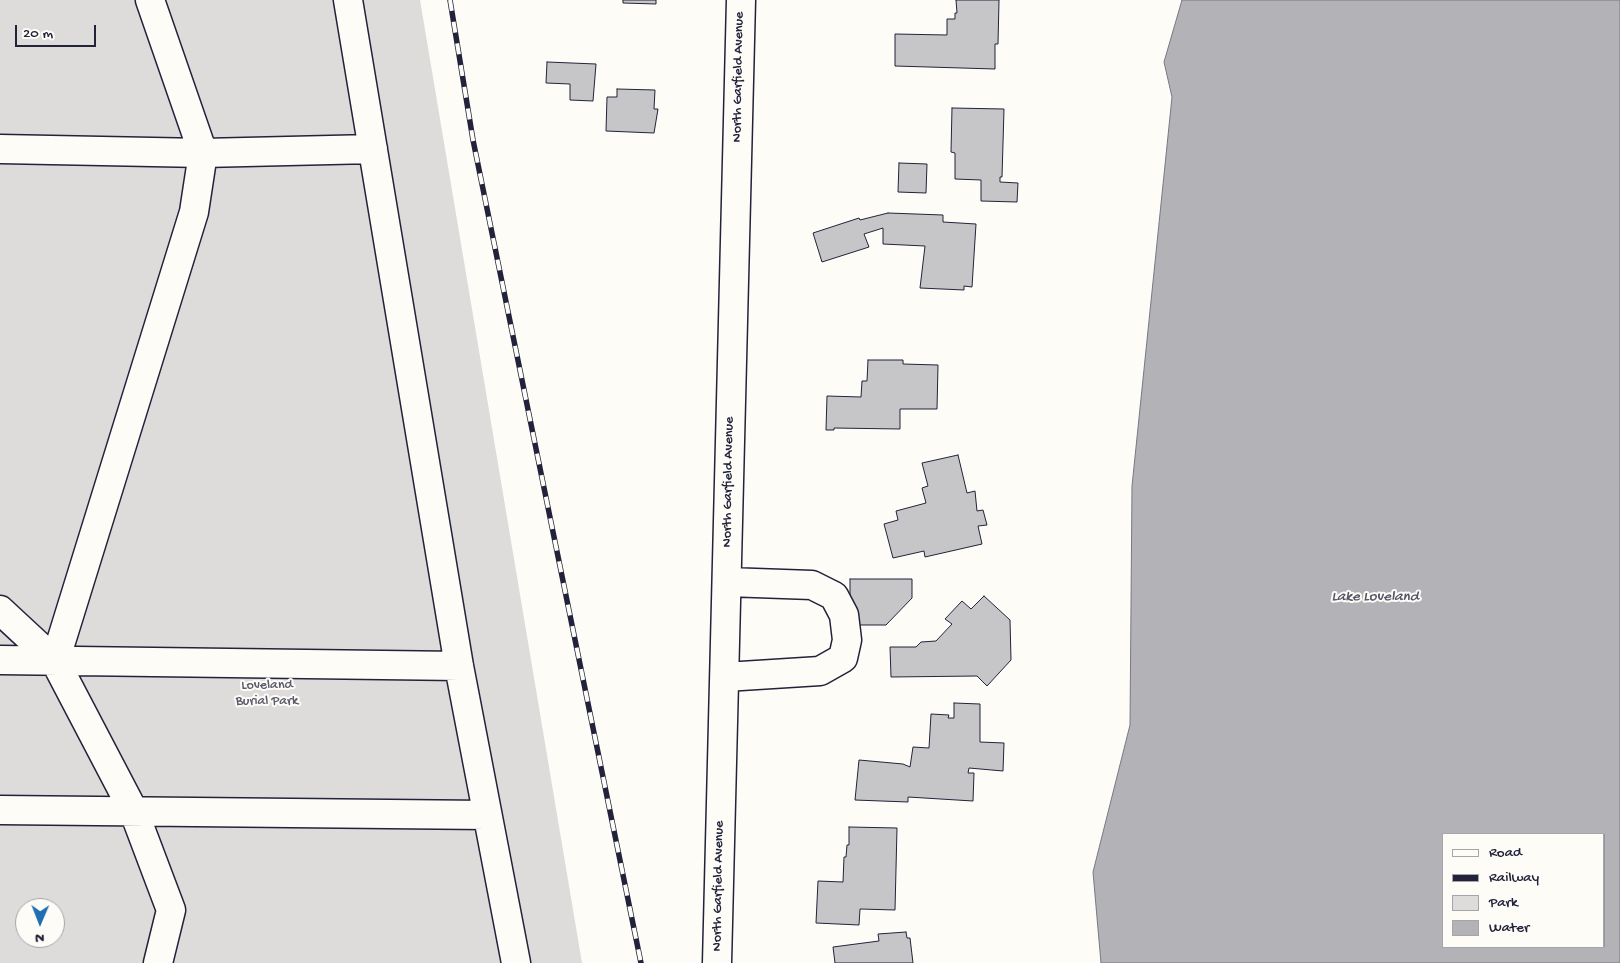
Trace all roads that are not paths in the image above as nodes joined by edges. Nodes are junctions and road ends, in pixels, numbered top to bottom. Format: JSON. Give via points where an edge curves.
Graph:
{"nodes":[{"id":1,"x":150,"y":0,"type":"edge"},
{"id":2,"x":348,"y":0,"type":"edge"},
{"id":3,"x":741,"y":0,"type":"edge"},
{"id":4,"x":373,"y":149,"type":"junction"},
{"id":5,"x":0,"y":150,"type":"edge"},
{"id":6,"x":203,"y":153,"type":"junction"},
{"id":7,"x":727,"y":582,"type":"junction"},
{"id":8,"x":0,"y":610,"type":"edge"},
{"id":9,"x":0,"y":660,"type":"edge"},
{"id":10,"x":55,"y":661,"type":"junction"},
{"id":11,"x":459,"y":666,"type":"junction"},
{"id":12,"x":724,"y":677,"type":"junction"},
{"id":13,"x":0,"y":810,"type":"edge"},
{"id":14,"x":134,"y":812,"type":"junction"},
{"id":15,"x":486,"y":815,"type":"junction"},
{"id":16,"x":718,"y":950,"type":"edge"},
{"id":17,"x":158,"y":963,"type":"edge"},
{"id":18,"x":516,"y":963,"type":"edge"},
{"id":19,"x":725,"y":963,"type":"edge"}],
"edges":[{"from":1,"to":6,"type":"street"},
{"from":2,"to":4,"type":"street"},
{"from":3,"to":7,"type":"street","name":"North Garfield Avenue"},
{"from":4,"to":6,"type":"street"},
{"from":4,"to":11,"type":"street"},
{"from":5,"to":6,"type":"street"},
{"from":6,"to":10,"type":"street","via":[[194,212]]},
{"from":7,"to":12,"type":"street","name":"North Garfield Avenue"},
{"from":7,"to":12,"type":"street","via":[[812,585],[834,596],[844,615],[847,640],[843,658],[820,671]]},
{"from":8,"to":10,"type":"street"},
{"from":9,"to":10,"type":"street"},
{"from":10,"to":11,"type":"street"},
{"from":10,"to":14,"type":"street"},
{"from":11,"to":15,"type":"street"},
{"from":12,"to":16,"type":"street","name":"North Garfield Avenue"},
{"from":13,"to":14,"type":"street"},
{"from":14,"to":15,"type":"street"},
{"from":14,"to":17,"type":"street","via":[[171,910]]},
{"from":15,"to":18,"type":"street"},
{"from":16,"to":19,"type":"street","name":"North Garfield Avenue"}]}
